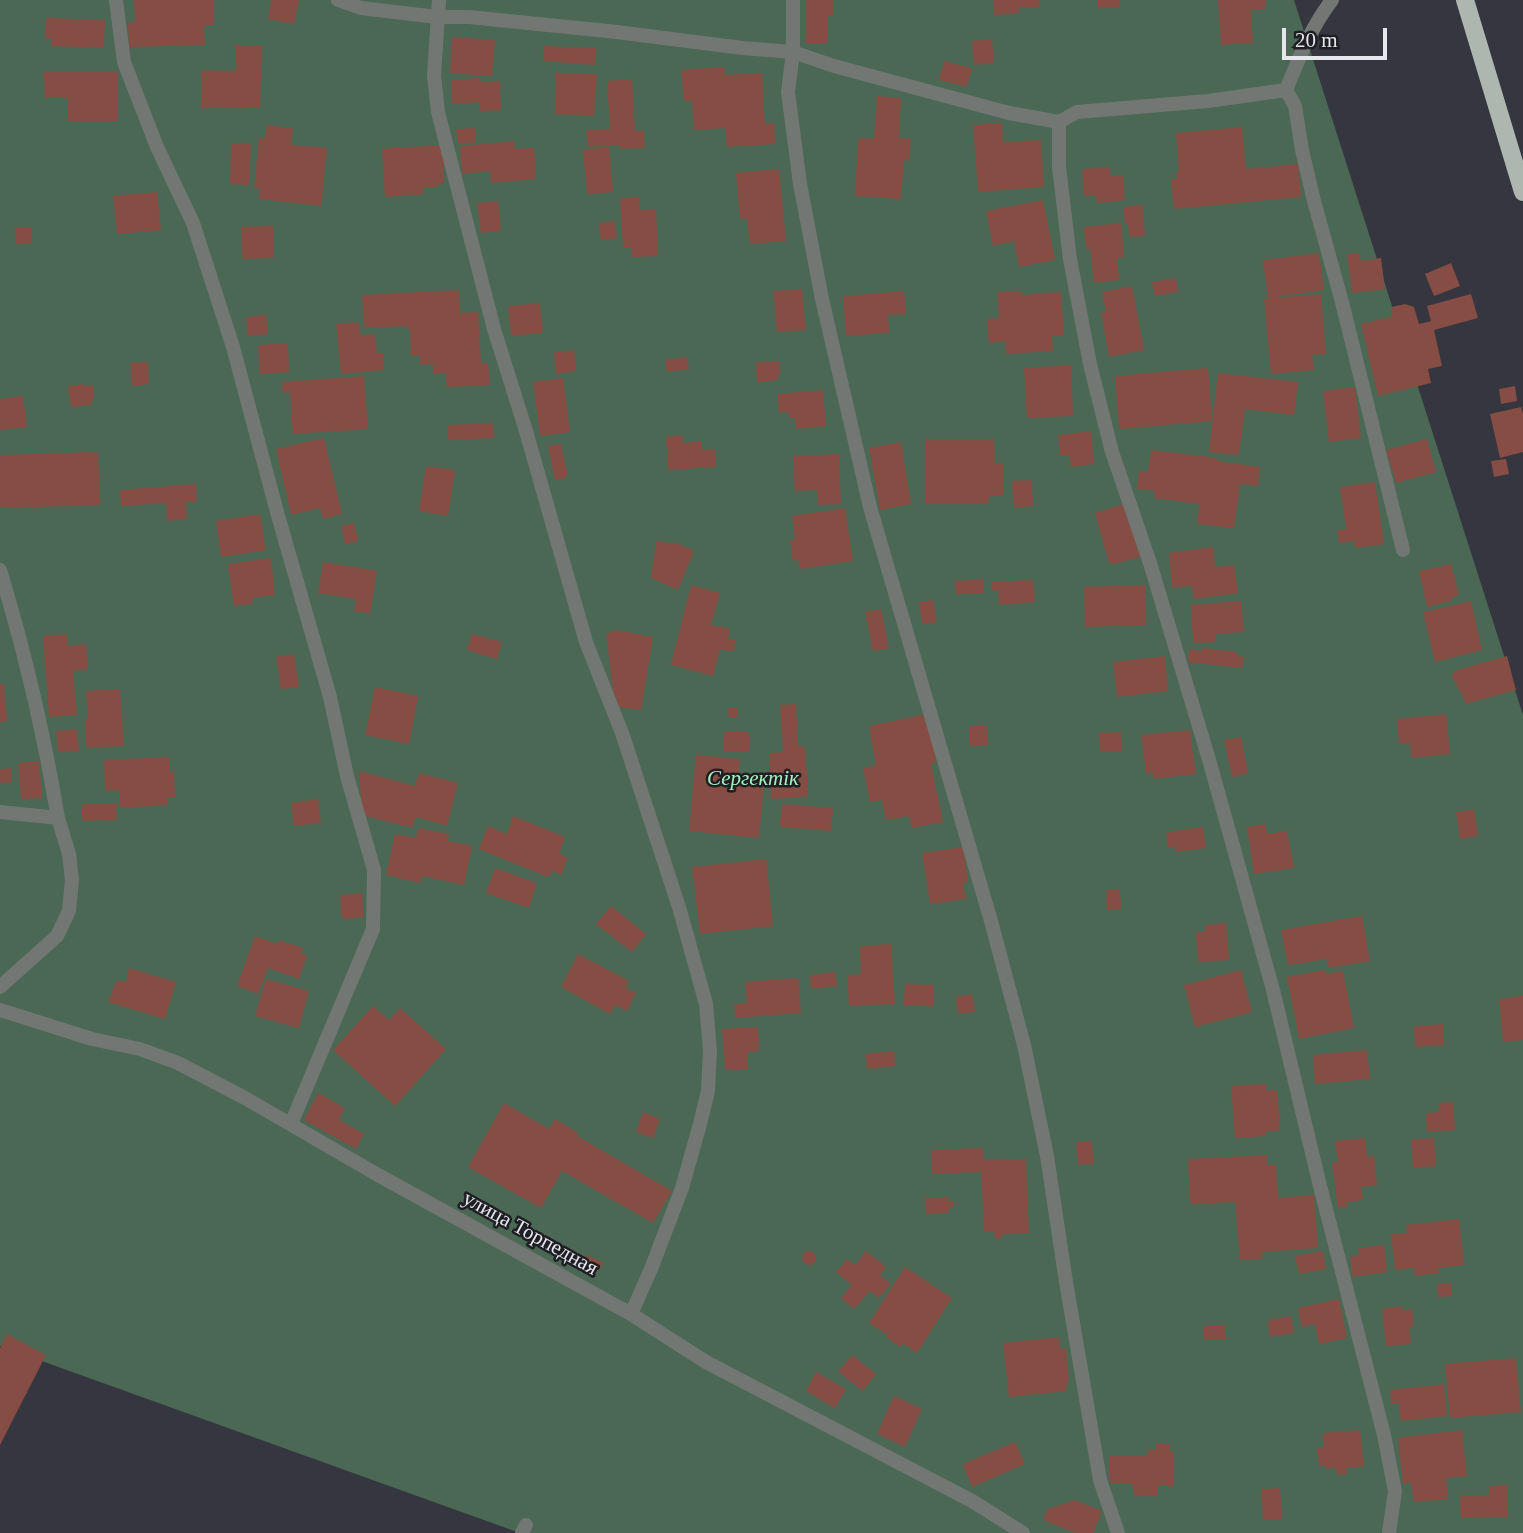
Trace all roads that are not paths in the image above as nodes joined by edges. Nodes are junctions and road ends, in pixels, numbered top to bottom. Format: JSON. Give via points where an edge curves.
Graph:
{"nodes":[{"id":1,"x":116,"y":0,"type":"edge"},
{"id":2,"x":338,"y":0,"type":"edge"},
{"id":3,"x":439,"y":0,"type":"edge"},
{"id":4,"x":793,"y":0,"type":"edge"},
{"id":5,"x":1332,"y":0,"type":"edge"},
{"id":6,"x":1465,"y":0,"type":"edge"},
{"id":7,"x":437,"y":17,"type":"junction"},
{"id":8,"x":793,"y":52,"type":"junction"},
{"id":9,"x":1286,"y":90,"type":"junction"},
{"id":10,"x":1059,"y":122,"type":"junction"},
{"id":11,"x":1522,"y":182,"type":"edge"},
{"id":12,"x":1403,"y":550,"type":"dead end"},
{"id":13,"x":0,"y":570,"type":"edge"},
{"id":14,"x":0,"y":812,"type":"edge"},
{"id":15,"x":58,"y":818,"type":"junction"},
{"id":16,"x":0,"y":987,"type":"edge"},
{"id":17,"x":0,"y":1010,"type":"edge"},
{"id":18,"x":291,"y":1124,"type":"junction"},
{"id":19,"x":631,"y":1314,"type":"junction"},
{"id":20,"x":1023,"y":1533,"type":"edge"},
{"id":21,"x":1118,"y":1533,"type":"edge"},
{"id":22,"x":1390,"y":1533,"type":"edge"}],
"edges":[{"from":1,"to":18,"type":"street","via":[[124,62],[193,223],[233,347],[374,870],[373,929]]},
{"from":2,"to":7,"type":"street","via":[[361,8]]},
{"from":3,"to":7,"type":"street"},
{"from":4,"to":8,"type":"street"},
{"from":5,"to":9,"type":"street","via":[[1307,38]]},
{"from":6,"to":11,"type":"main road"},
{"from":7,"to":8,"type":"street"},
{"from":7,"to":19,"type":"street","via":[[433,76],[438,112],[494,330],[586,642],[626,746],[706,1004],[708,1091],[682,1188]]},
{"from":8,"to":10,"type":"street","via":[[1009,113]]},
{"from":8,"to":21,"type":"street","via":[[788,92],[822,299],[870,508],[1024,1045],[1047,1156],[1100,1480]]},
{"from":9,"to":10,"type":"street","via":[[1077,113]]},
{"from":9,"to":12,"type":"street","via":[[1295,106],[1314,201]]},
{"from":10,"to":22,"type":"street","via":[[1059,167],[1070,259],[1090,365],[1273,990],[1384,1435],[1395,1491]]},
{"from":13,"to":15,"type":"street","via":[[39,715]]},
{"from":14,"to":15,"type":"street"},
{"from":15,"to":16,"type":"street","via":[[72,880],[69,911],[57,936]]},
{"from":17,"to":18,"type":"street","name":"улица Торпедная","via":[[178,1063]]},
{"from":18,"to":19,"type":"street","name":"улица Торпедная"},
{"from":19,"to":20,"type":"street","name":"улица Торпедная","via":[[706,1362],[972,1501]]}]}
